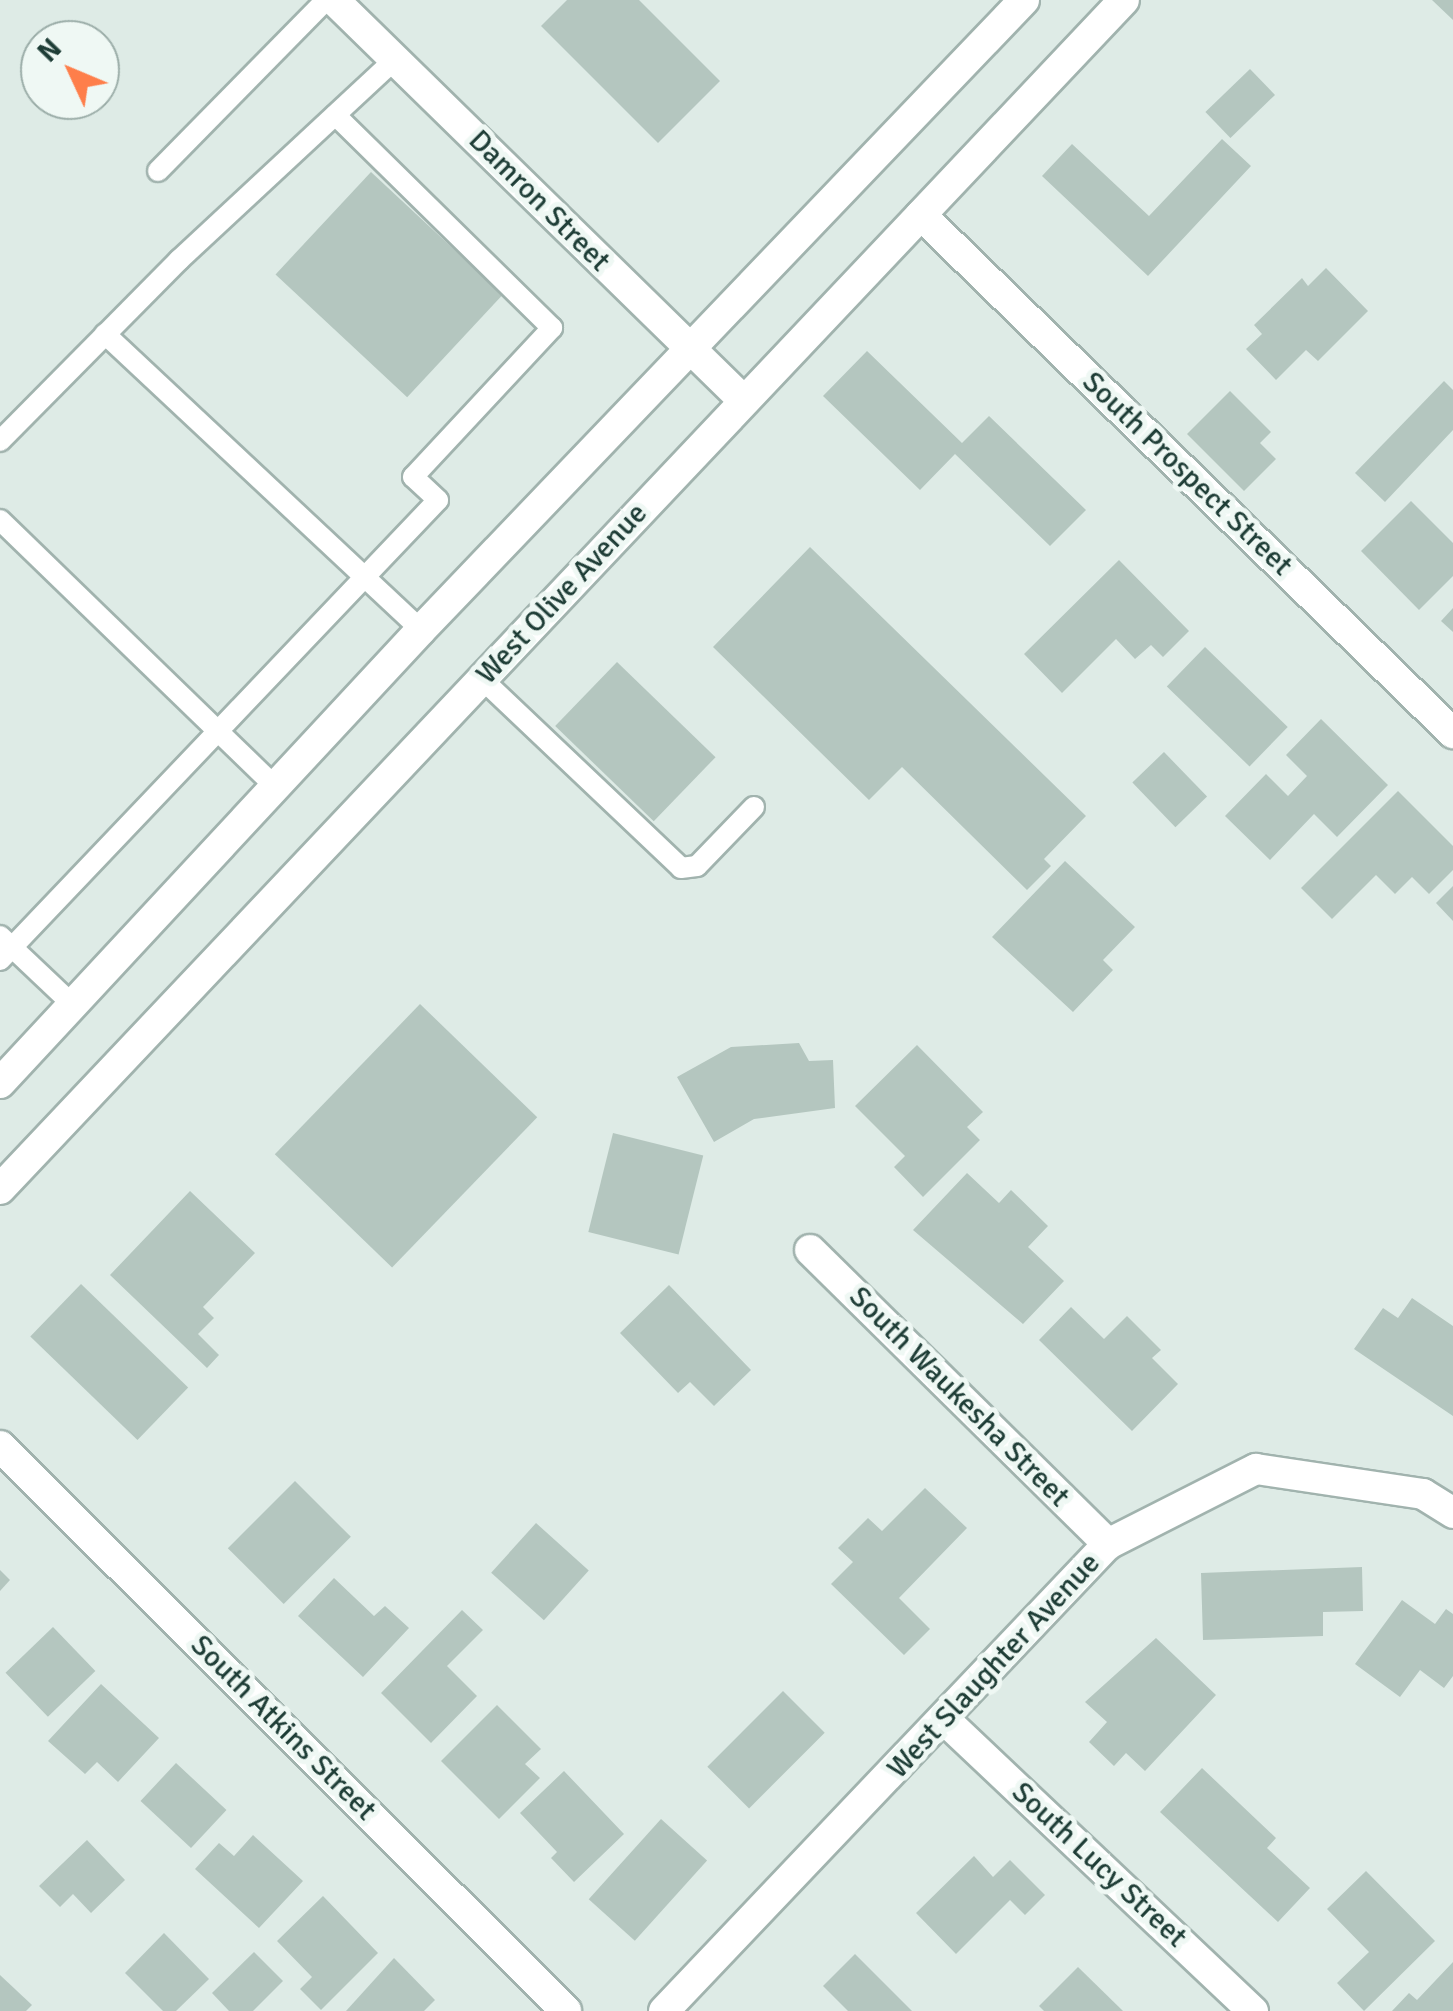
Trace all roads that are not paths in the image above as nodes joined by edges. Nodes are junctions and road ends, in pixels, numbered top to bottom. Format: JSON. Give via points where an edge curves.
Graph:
{"nodes":[{"id":1,"x":326,"y":0,"type":"edge"},
{"id":2,"x":334,"y":0,"type":"edge"},
{"id":3,"x":1024,"y":0,"type":"edge"},
{"id":4,"x":1124,"y":0,"type":"edge"},
{"id":5,"x":395,"y":59,"type":"junction"},
{"id":6,"x":334,"y":114,"type":"junction"},
{"id":7,"x":158,"y":171,"type":"dead end"},
{"id":8,"x":921,"y":216,"type":"junction"},
{"id":9,"x":105,"y":334,"type":"junction"},
{"id":10,"x":688,"y":348,"type":"junction"},
{"id":11,"x":744,"y":402,"type":"junction"},
{"id":12,"x":0,"y":442,"type":"edge"},
{"id":13,"x":0,"y":520,"type":"edge"},
{"id":14,"x":364,"y":578,"type":"junction"},
{"id":15,"x":421,"y":630,"type":"junction"},
{"id":16,"x":482,"y":679,"type":"junction"},
{"id":17,"x":218,"y":732,"type":"junction"},
{"id":18,"x":1453,"y":733,"type":"edge"},
{"id":19,"x":276,"y":787,"type":"junction"},
{"id":20,"x":754,"y":807,"type":"dead end"},
{"id":21,"x":4,"y":948,"type":"edge"},
{"id":22,"x":73,"y":1005,"type":"junction"},
{"id":23,"x":0,"y":1084,"type":"edge"},
{"id":24,"x":0,"y":1190,"type":"edge"},
{"id":25,"x":810,"y":1250,"type":"dead end"},
{"id":26,"x":0,"y":1446,"type":"edge"},
{"id":27,"x":1453,"y":1513,"type":"edge"},
{"id":28,"x":1108,"y":1544,"type":"junction"},
{"id":29,"x":945,"y":1720,"type":"junction"},
{"id":30,"x":566,"y":2011,"type":"edge"},
{"id":31,"x":664,"y":2011,"type":"edge"},
{"id":32,"x":1253,"y":2011,"type":"edge"}],
"edges":[{"from":1,"to":7,"type":"lane"},
{"from":2,"to":5,"type":"street","name":"Damron Street"},
{"from":3,"to":10,"type":"street"},
{"from":4,"to":8,"type":"street","name":"West Olive Avenue"},
{"from":5,"to":6,"type":"lane"},
{"from":5,"to":10,"type":"street","name":"Damron Street"},
{"from":6,"to":9,"type":"lane"},
{"from":6,"to":14,"type":"lane","via":[[552,328],[413,477],[438,500]]},
{"from":8,"to":11,"type":"street","name":"West Olive Avenue"},
{"from":8,"to":18,"type":"street","name":"South Prospect Street"},
{"from":9,"to":12,"type":"lane"},
{"from":9,"to":14,"type":"lane"},
{"from":10,"to":11,"type":"street","name":"Damron Street"},
{"from":10,"to":15,"type":"street"},
{"from":11,"to":16,"type":"street","name":"West Olive Avenue"},
{"from":13,"to":17,"type":"lane"},
{"from":14,"to":15,"type":"lane"},
{"from":14,"to":17,"type":"lane"},
{"from":15,"to":19,"type":"street"},
{"from":16,"to":20,"type":"lane","via":[[681,868],[697,866]]},
{"from":16,"to":24,"type":"street","name":"West Olive Avenue"},
{"from":17,"to":19,"type":"lane"},
{"from":17,"to":21,"type":"lane"},
{"from":19,"to":22,"type":"street"},
{"from":21,"to":22,"type":"lane"},
{"from":22,"to":23,"type":"street"},
{"from":25,"to":28,"type":"street","name":"South Waukesha Street"},
{"from":26,"to":30,"type":"street","name":"South Atkins Street"},
{"from":27,"to":28,"type":"street","name":"West Slaughter Avenue","via":[[1423,1494],[1256,1468]]},
{"from":28,"to":29,"type":"street","name":"West Slaughter Avenue"},
{"from":29,"to":31,"type":"street","name":"West Slaughter Avenue"},
{"from":29,"to":32,"type":"street","name":"South Lucy Street"}]}
